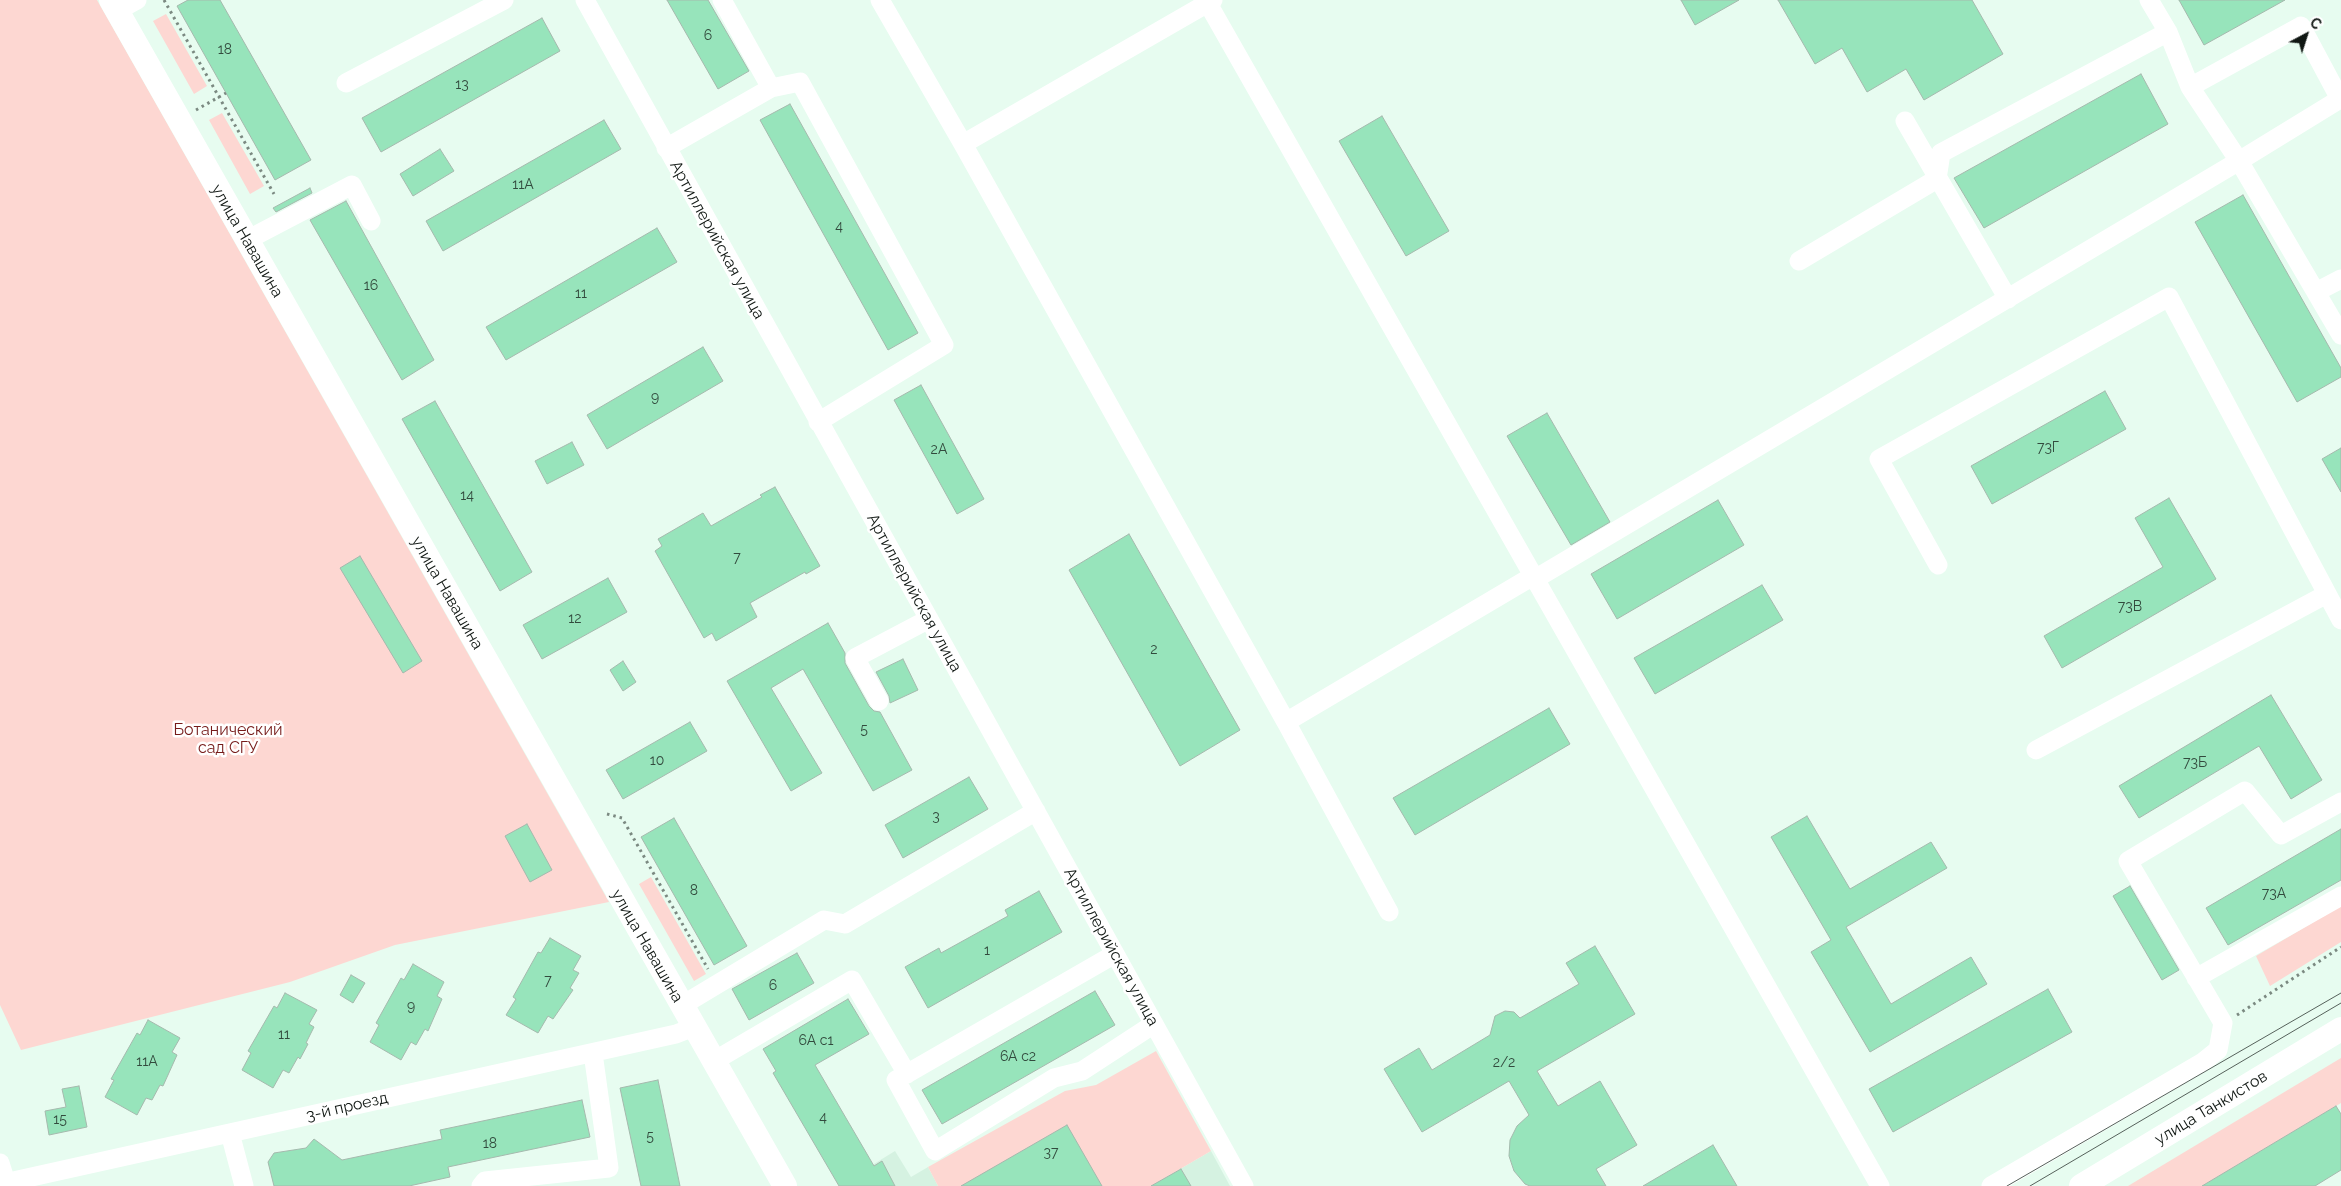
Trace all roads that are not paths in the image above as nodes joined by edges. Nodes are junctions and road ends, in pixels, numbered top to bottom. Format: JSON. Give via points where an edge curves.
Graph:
{"nodes":[{"id":1,"x":504,"y":0,"type":"edge"},
{"id":2,"x":585,"y":0,"type":"edge"},
{"id":3,"x":722,"y":0,"type":"edge"},
{"id":4,"x":880,"y":0,"type":"edge"},
{"id":5,"x":2149,"y":0,"type":"edge"},
{"id":6,"x":1209,"y":1,"type":"edge"},
{"id":7,"x":121,"y":4,"type":"edge"},
{"id":8,"x":2168,"y":32,"type":"junction"},
{"id":9,"x":346,"y":83,"type":"dead end"},
{"id":10,"x":2190,"y":87,"type":"junction"},
{"id":11,"x":771,"y":88,"type":"junction"},
{"id":12,"x":1905,"y":121,"type":"dead end"},
{"id":13,"x":963,"y":144,"type":"junction"},
{"id":14,"x":666,"y":148,"type":"junction"},
{"id":15,"x":2239,"y":161,"type":"junction"},
{"id":16,"x":1938,"y":179,"type":"junction"},
{"id":17,"x":371,"y":222,"type":"dead end"},
{"id":18,"x":247,"y":240,"type":"junction"},
{"id":19,"x":1799,"y":261,"type":"dead end"},
{"id":20,"x":2341,"y":278,"type":"edge"},
{"id":21,"x":2316,"y":292,"type":"junction"},
{"id":22,"x":2008,"y":299,"type":"junction"},
{"id":23,"x":2341,"y":335,"type":"edge"},
{"id":24,"x":818,"y":422,"type":"junction"},
{"id":25,"x":1938,"y":565,"type":"dead end"},
{"id":26,"x":1534,"y":578,"type":"junction"},
{"id":27,"x":2327,"y":594,"type":"junction"},
{"id":28,"x":929,"y":619,"type":"junction"},
{"id":29,"x":2341,"y":620,"type":"edge"},
{"id":30,"x":879,"y":701,"type":"dead end"},
{"id":31,"x":1286,"y":722,"type":"junction"},
{"id":32,"x":2036,"y":750,"type":"dead end"},
{"id":33,"x":2341,"y":802,"type":"edge"},
{"id":34,"x":1036,"y":811,"type":"junction"},
{"id":35,"x":2341,"y":896,"type":"edge"},
{"id":36,"x":1389,"y":912,"type":"dead end"},
{"id":37,"x":1116,"y":954,"type":"junction"},
{"id":38,"x":2196,"y":978,"type":"junction"},
{"id":39,"x":681,"y":1006,"type":"junction"},
{"id":40,"x":1154,"y":1024,"type":"junction"},
{"id":41,"x":694,"y":1027,"type":"junction"},
{"id":42,"x":2341,"y":1029,"type":"edge"},
{"id":43,"x":593,"y":1053,"type":"junction"},
{"id":44,"x":714,"y":1061,"type":"junction"},
{"id":45,"x":907,"y":1074,"type":"junction"},
{"id":46,"x":230,"y":1133,"type":"junction"},
{"id":47,"x":0,"y":1163,"type":"edge"},
{"id":48,"x":3,"y":1183,"type":"edge"},
{"id":49,"x":244,"y":1186,"type":"edge"},
{"id":50,"x":481,"y":1186,"type":"edge"},
{"id":51,"x":785,"y":1186,"type":"edge"},
{"id":52,"x":1244,"y":1186,"type":"edge"},
{"id":53,"x":1880,"y":1186,"type":"edge"},
{"id":54,"x":1991,"y":1186,"type":"edge"},
{"id":55,"x":2081,"y":1186,"type":"edge"}],
"edges":[{"from":1,"to":9,"type":"street"},
{"from":2,"to":14,"type":"street","name":"Артиллерийская улица"},
{"from":3,"to":11,"type":"street"},
{"from":4,"to":13,"type":"street"},
{"from":5,"to":8,"type":"street"},
{"from":6,"to":13,"type":"street"},
{"from":6,"to":26,"type":"street"},
{"from":7,"to":18,"type":"main road","name":"улица Навашина"},
{"from":8,"to":10,"type":"street"},
{"from":8,"to":16,"type":"street","via":[[1941,153]]},
{"from":10,"to":15,"type":"street"},
{"from":10,"to":15,"type":"street","via":[[2301,26],[2340,99]]},
{"from":11,"to":14,"type":"street"},
{"from":11,"to":24,"type":"street","via":[[800,82],[944,345]]},
{"from":12,"to":16,"type":"street"},
{"from":13,"to":31,"type":"street"},
{"from":14,"to":24,"type":"street","name":"Артиллерийская улица"},
{"from":15,"to":21,"type":"street"},
{"from":15,"to":22,"type":"street"},
{"from":16,"to":19,"type":"street"},
{"from":16,"to":22,"type":"street"},
{"from":17,"to":18,"type":"street","via":[[352,185]]},
{"from":18,"to":39,"type":"main road","name":"улица Навашина"},
{"from":20,"to":21,"type":"street"},
{"from":21,"to":23,"type":"street"},
{"from":22,"to":26,"type":"street"},
{"from":24,"to":28,"type":"street","name":"Артиллерийская улица"},
{"from":25,"to":27,"type":"street","via":[[1879,459],[2169,297]]},
{"from":26,"to":31,"type":"street"},
{"from":26,"to":53,"type":"street"},
{"from":27,"to":29,"type":"street"},
{"from":27,"to":32,"type":"street"},
{"from":28,"to":30,"type":"street","via":[[855,658]]},
{"from":28,"to":34,"type":"street","name":"Артиллерийская улица"},
{"from":31,"to":36,"type":"street"},
{"from":33,"to":38,"type":"street","via":[[2281,835],[2245,791],[2128,861]]},
{"from":34,"to":37,"type":"street","name":"Артиллерийская улица"},
{"from":34,"to":39,"type":"street","via":[[845,924],[824,920]]},
{"from":35,"to":38,"type":"street"},
{"from":37,"to":40,"type":"street","name":"Артиллерийская улица"},
{"from":37,"to":45,"type":"street"},
{"from":38,"to":54,"type":"street","via":[[2223,1023],[2218,1050],[2203,1062]]},
{"from":39,"to":41,"type":"main road","name":"улица Навашина"},
{"from":40,"to":45,"type":"street","via":[[1082,1071],[1054,1078],[935,1151],[896,1080]]},
{"from":40,"to":52,"type":"street","name":"Артиллерийская улица"},
{"from":41,"to":43,"type":"street","name":"3-й проезд"},
{"from":41,"to":44,"type":"main road","name":"улица Навашина"},
{"from":42,"to":55,"type":"main road","name":"улица Танкистов"},
{"from":43,"to":46,"type":"street","name":"3-й проезд"},
{"from":43,"to":50,"type":"street","via":[[609,1168],[485,1182]]},
{"from":44,"to":45,"type":"street","via":[[852,980]]},
{"from":44,"to":51,"type":"main road","name":"улица Навашина"},
{"from":46,"to":48,"type":"street","name":"3-й проезд"},
{"from":46,"to":49,"type":"street"},
{"from":47,"to":48,"type":"street"}]}
